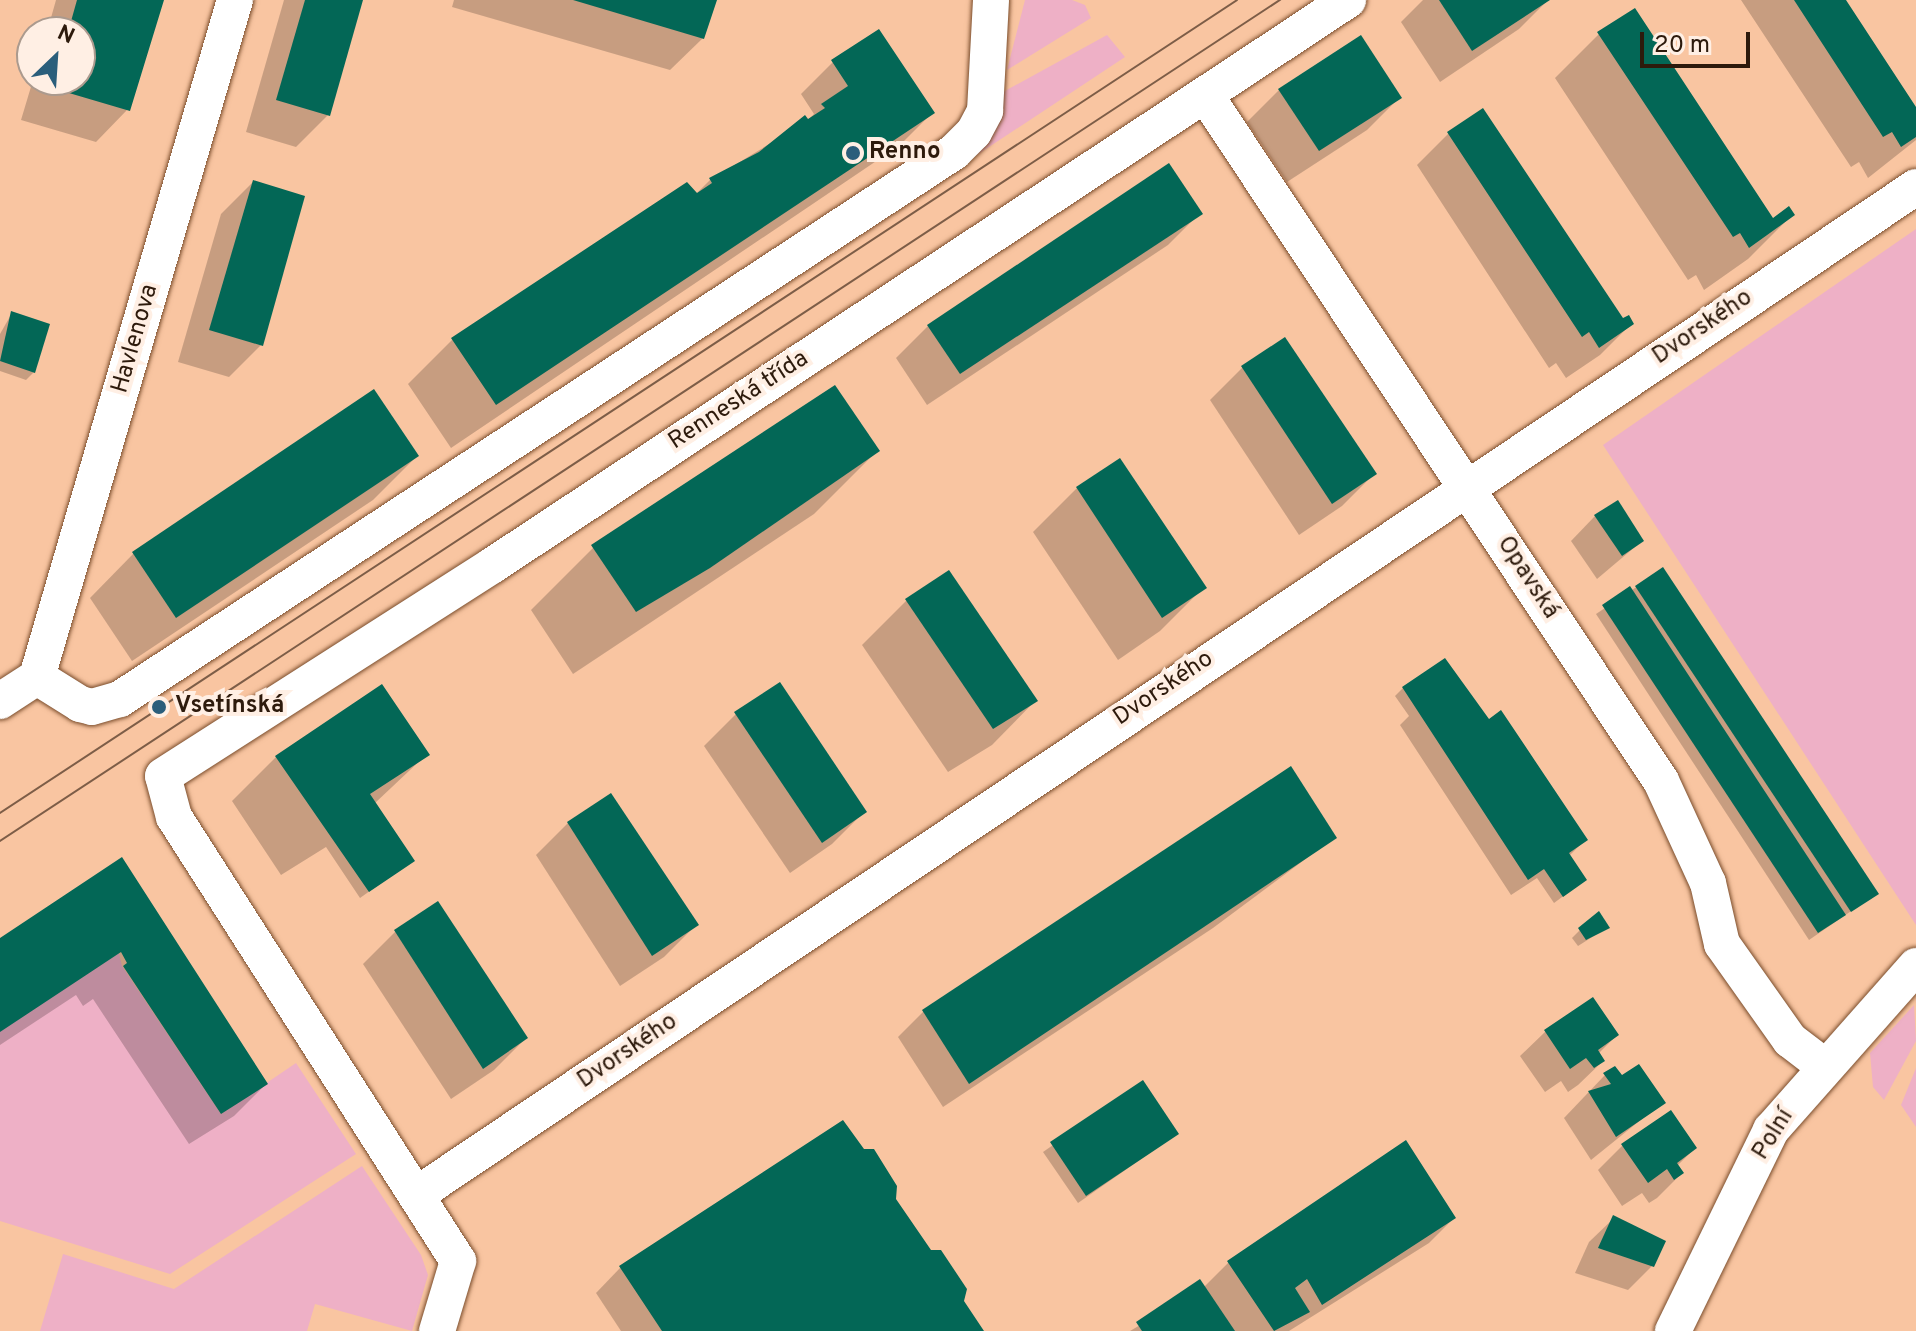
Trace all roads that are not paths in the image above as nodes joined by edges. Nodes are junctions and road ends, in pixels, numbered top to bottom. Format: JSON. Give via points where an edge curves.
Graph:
{"nodes":[{"id":1,"x":235,"y":0,"type":"edge"},
{"id":2,"x":991,"y":0,"type":"edge"},
{"id":3,"x":1348,"y":0,"type":"edge"},
{"id":4,"x":1206,"y":96,"type":"junction"},
{"id":5,"x":1916,"y":187,"type":"edge"},
{"id":6,"x":1466,"y":485,"type":"junction"},
{"id":7,"x":37,"y":677,"type":"junction"},
{"id":8,"x":0,"y":701,"type":"edge"},
{"id":9,"x":1916,"y":966,"type":"edge"},
{"id":10,"x":1824,"y":1066,"type":"junction"},
{"id":11,"x":416,"y":1195,"type":"junction"},
{"id":12,"x":437,"y":1331,"type":"edge"},
{"id":13,"x":1673,"y":1331,"type":"edge"}],
"edges":[{"from":1,"to":7,"type":"street","name":"Havlenova"},
{"from":2,"to":7,"type":"street","via":[[985,111],[954,152],[120,699],[92,707],[80,704]]},
{"from":3,"to":4,"type":"street","name":"Renneská třída"},
{"from":4,"to":6,"type":"street","name":"Opavská"},
{"from":4,"to":11,"type":"street","name":"Renneská třída","via":[[163,776],[174,817]]},
{"from":5,"to":6,"type":"street","name":"Dvorského"},
{"from":6,"to":10,"type":"street","name":"Opavská","via":[[1661,781],[1708,883],[1722,944],[1790,1040]]},
{"from":6,"to":11,"type":"street","name":"Dvorského"},
{"from":7,"to":8,"type":"street"},
{"from":9,"to":10,"type":"street","name":"Polní"},
{"from":10,"to":13,"type":"street","name":"Polní","via":[[1771,1130]]},
{"from":11,"to":12,"type":"street","via":[[458,1261]]}]}
